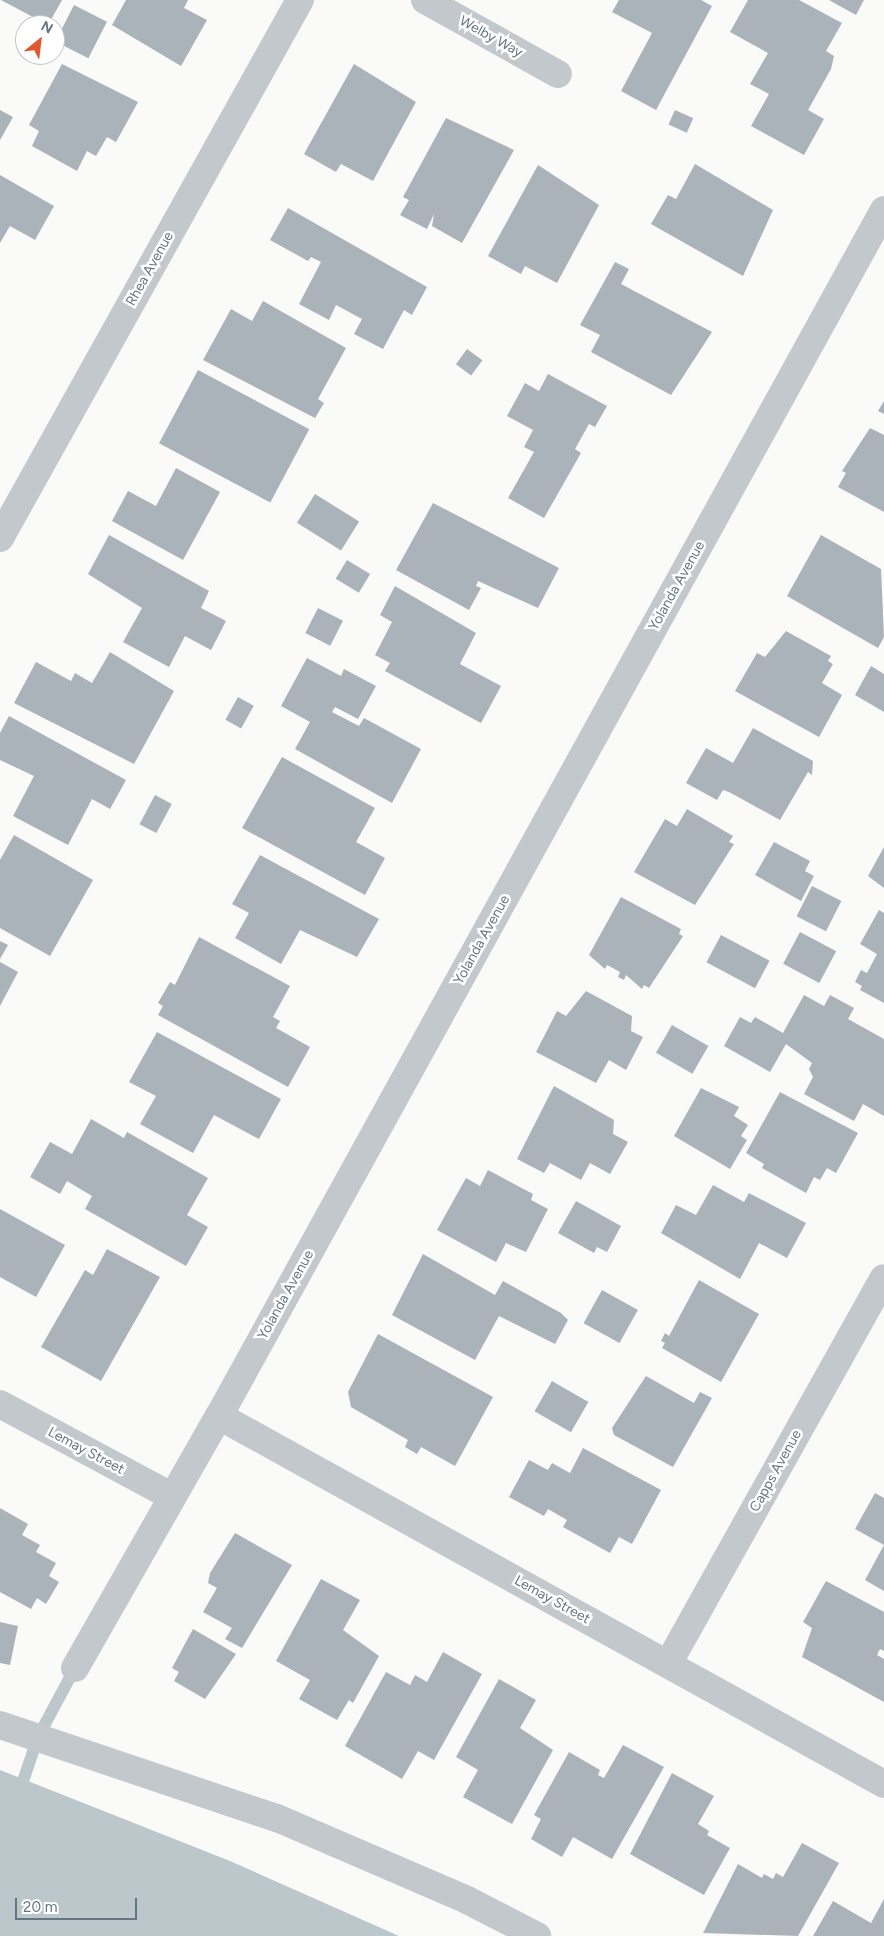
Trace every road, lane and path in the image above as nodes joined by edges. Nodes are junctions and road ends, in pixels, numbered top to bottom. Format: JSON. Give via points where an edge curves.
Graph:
{"nodes":[{"id":1,"x":300,"y":0,"type":"edge"},
{"id":2,"x":425,"y":0,"type":"edge"},
{"id":3,"x":558,"y":74,"type":"dead end"},
{"id":4,"x":883,"y":215,"type":"edge"},
{"id":5,"x":0,"y":538,"type":"edge"},
{"id":6,"x":884,"y":1278,"type":"edge"},
{"id":7,"x":0,"y":1404,"type":"edge"},
{"id":8,"x":219,"y":1416,"type":"junction"},
{"id":9,"x":173,"y":1497,"type":"junction"},
{"id":10,"x":668,"y":1664,"type":"junction"},
{"id":11,"x":75,"y":1668,"type":"dead end"},
{"id":12,"x":0,"y":1725,"type":"edge"},
{"id":13,"x":884,"y":1784,"type":"edge"},
{"id":14,"x":537,"y":1936,"type":"edge"}],
"edges":[{"from":1,"to":5,"type":"street","name":"Rhea Avenue"},
{"from":2,"to":3,"type":"street","name":"Welby Way"},
{"from":4,"to":8,"type":"street","name":"Yolanda Avenue"},
{"from":6,"to":10,"type":"street","name":"Capps Avenue"},
{"from":7,"to":9,"type":"street","name":"Lemay Street"},
{"from":8,"to":9,"type":"street","name":"Yolanda Avenue"},
{"from":8,"to":10,"type":"street","name":"Lemay Street"},
{"from":9,"to":11,"type":"street","name":"Yolanda Avenue"},
{"from":10,"to":13,"type":"street","name":"Lemay Street"},
{"from":12,"to":14,"type":"street","via":[[277,1818],[467,1900]]}]}
